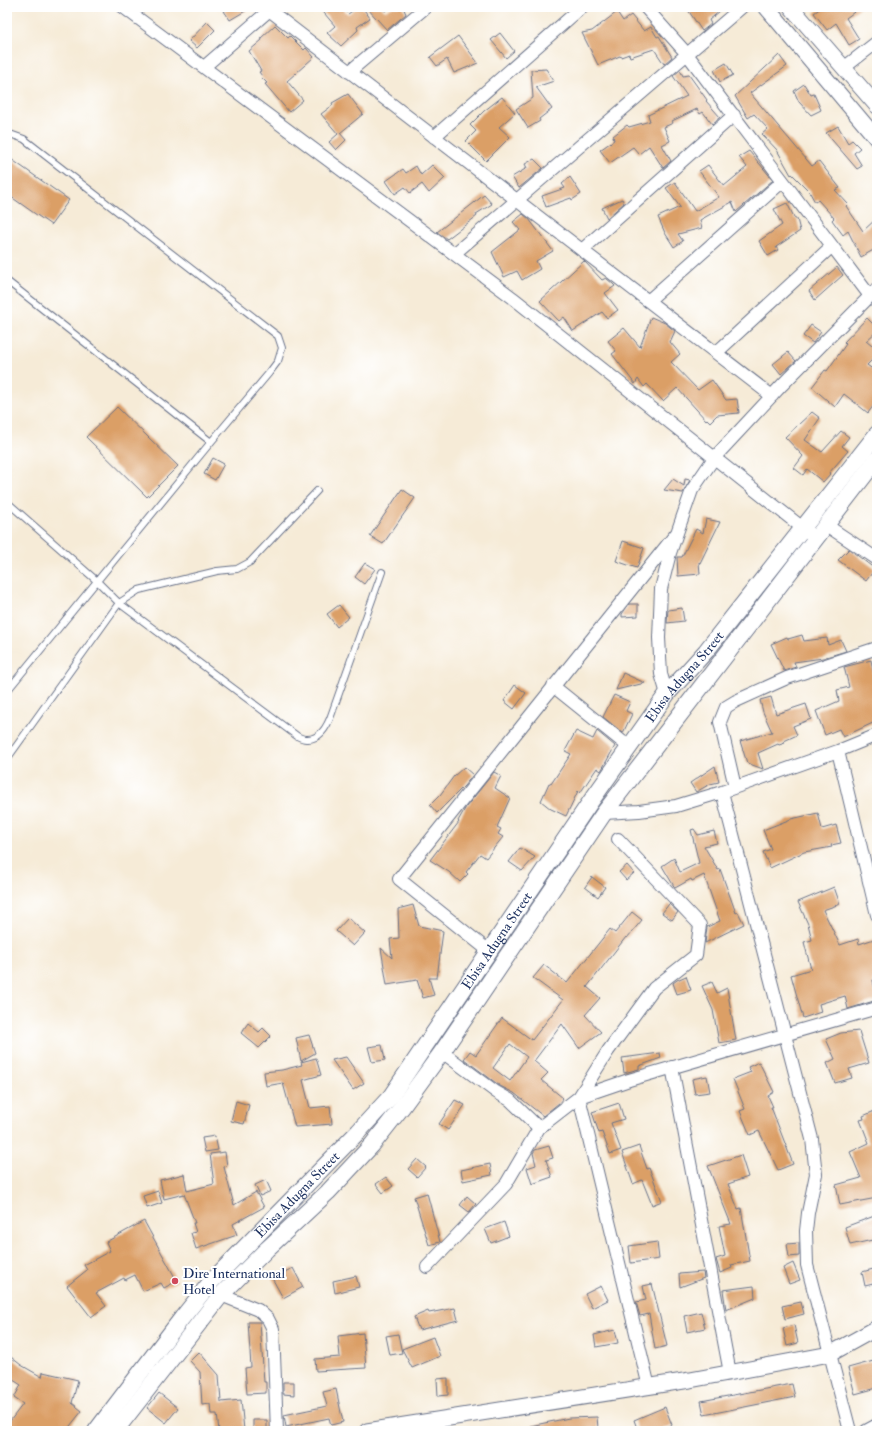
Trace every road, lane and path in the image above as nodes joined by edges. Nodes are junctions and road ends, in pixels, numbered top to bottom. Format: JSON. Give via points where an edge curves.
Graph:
{"nodes":[{"id":1,"x":123,"y":7,"type":"edge"},
{"id":2,"x":426,"y":7,"type":"edge"},
{"id":3,"x":582,"y":7,"type":"edge"},
{"id":4,"x":645,"y":7,"type":"edge"},
{"id":5,"x":742,"y":7,"type":"edge"},
{"id":6,"x":766,"y":7,"type":"edge"},
{"id":7,"x":791,"y":7,"type":"edge"},
{"id":8,"x":271,"y":9,"type":"edge"},
{"id":9,"x":877,"y":42,"type":"edge"},
{"id":10,"x":687,"y":54,"type":"junction"},
{"id":11,"x":204,"y":67,"type":"junction"},
{"id":12,"x":845,"y":67,"type":"junction"},
{"id":13,"x":349,"y":72,"type":"junction"},
{"id":14,"x":877,"y":106,"type":"edge"},
{"id":15,"x":734,"y":115,"type":"junction"},
{"id":16,"x":7,"y":136,"type":"edge"},
{"id":17,"x":434,"y":137,"type":"junction"},
{"id":18,"x":877,"y":139,"type":"edge"},
{"id":19,"x":783,"y":181,"type":"junction"},
{"id":20,"x":516,"y":200,"type":"junction"},
{"id":21,"x":832,"y":246,"type":"junction"},
{"id":22,"x":582,"y":250,"type":"junction"},
{"id":23,"x":454,"y":254,"type":"junction"},
{"id":24,"x":7,"y":281,"type":"edge"},
{"id":25,"x":873,"y":293,"type":"edge"},
{"id":26,"x":648,"y":301,"type":"junction"},
{"id":27,"x":716,"y":353,"type":"junction"},
{"id":28,"x":772,"y":396,"type":"junction"},
{"id":29,"x":877,"y":434,"type":"edge"},
{"id":30,"x":210,"y":442,"type":"junction"},
{"id":31,"x":714,"y":458,"type":"junction"},
{"id":32,"x":877,"y":458,"type":"edge"},
{"id":33,"x":317,"y":491,"type":"dead end"},
{"id":34,"x":7,"y":502,"type":"edge"},
{"id":35,"x":826,"y":526,"type":"junction"},
{"id":36,"x":676,"y":534,"type":"junction"},
{"id":37,"x":809,"y":534,"type":"junction"},
{"id":38,"x":877,"y":559,"type":"edge"},
{"id":39,"x":382,"y":572,"type":"dead end"},
{"id":40,"x":98,"y":581,"type":"junction"},
{"id":41,"x":119,"y":603,"type":"junction"},
{"id":42,"x":877,"y":648,"type":"edge"},
{"id":43,"x":553,"y":686,"type":"junction"},
{"id":44,"x":7,"y":691,"type":"edge"},
{"id":45,"x":667,"y":694,"type":"junction"},
{"id":46,"x":877,"y":735,"type":"edge"},
{"id":47,"x":629,"y":747,"type":"junction"},
{"id":48,"x":838,"y":751,"type":"junction"},
{"id":49,"x":7,"y":759,"type":"edge"},
{"id":50,"x":735,"y":788,"type":"junction"},
{"id":51,"x":722,"y":792,"type":"junction"},
{"id":52,"x":604,"y":813,"type":"junction"},
{"id":53,"x":618,"y":840,"type":"dead end"},
{"id":54,"x":877,"y":915,"type":"edge"},
{"id":55,"x":489,"y":951,"type":"junction"},
{"id":56,"x":877,"y":1008,"type":"edge"},
{"id":57,"x":785,"y":1035,"type":"junction"},
{"id":58,"x":442,"y":1052,"type":"junction"},
{"id":59,"x":672,"y":1067,"type":"junction"},
{"id":60,"x":579,"y":1097,"type":"junction"},
{"id":61,"x":539,"y":1128,"type":"junction"},
{"id":62,"x":427,"y":1268,"type":"dead end"},
{"id":63,"x":221,"y":1295,"type":"junction"},
{"id":64,"x":877,"y":1328,"type":"edge"},
{"id":65,"x":830,"y":1354,"type":"junction"},
{"id":66,"x":730,"y":1373,"type":"junction"},
{"id":67,"x":649,"y":1387,"type":"junction"},
{"id":68,"x":96,"y":1431,"type":"edge"},
{"id":69,"x":115,"y":1431,"type":"edge"},
{"id":70,"x":277,"y":1431,"type":"edge"},
{"id":71,"x":367,"y":1431,"type":"edge"},
{"id":72,"x":850,"y":1431,"type":"edge"}],
"edges":[{"from":1,"to":11,"type":"street"},
{"from":2,"to":13,"type":"street"},
{"from":3,"to":17,"type":"street"},
{"from":4,"to":10,"type":"street"},
{"from":5,"to":10,"type":"street"},
{"from":6,"to":18,"type":"street"},
{"from":7,"to":12,"type":"street"},
{"from":8,"to":11,"type":"street"},
{"from":8,"to":13,"type":"street"},
{"from":9,"to":12,"type":"street"},
{"from":10,"to":15,"type":"street"},
{"from":10,"to":20,"type":"street"},
{"from":11,"to":23,"type":"street"},
{"from":12,"to":14,"type":"street"},
{"from":13,"to":17,"type":"street"},
{"from":15,"to":19,"type":"street"},
{"from":15,"to":22,"type":"street"},
{"from":16,"to":30,"type":"lane","via":[[10,134],[24,139],[278,336],[282,348],[278,361]]},
{"from":17,"to":20,"type":"street"},
{"from":19,"to":21,"type":"street"},
{"from":19,"to":26,"type":"street"},
{"from":20,"to":22,"type":"street"},
{"from":20,"to":23,"type":"street"},
{"from":21,"to":25,"type":"street"},
{"from":21,"to":27,"type":"street"},
{"from":22,"to":26,"type":"street"},
{"from":23,"to":31,"type":"street"},
{"from":24,"to":30,"type":"lane"},
{"from":25,"to":28,"type":"street"},
{"from":26,"to":27,"type":"street"},
{"from":27,"to":28,"type":"street"},
{"from":28,"to":31,"type":"street"},
{"from":29,"to":37,"type":"main road","name":"Ebisa Adugna Street"},
{"from":30,"to":40,"type":"lane"},
{"from":31,"to":36,"type":"street","via":[[692,490]]},
{"from":31,"to":37,"type":"street"},
{"from":32,"to":35,"type":"main road","name":"Ebisa Adugna Street"},
{"from":33,"to":41,"type":"lane","via":[[250,562],[237,569],[217,571],[139,590]]},
{"from":34,"to":40,"type":"lane"},
{"from":35,"to":37,"type":"main road","name":"Ebisa Adugna Street"},
{"from":35,"to":38,"type":"street"},
{"from":36,"to":43,"type":"street"},
{"from":36,"to":45,"type":"street","via":[[661,589],[661,674]]},
{"from":37,"to":45,"type":"main road","name":"Ebisa Adugna Street"},
{"from":37,"to":52,"type":"main road","name":"Ebisa Adugna Street"},
{"from":39,"to":41,"type":"lane","via":[[326,727],[318,736],[306,739],[296,736]]},
{"from":40,"to":41,"type":"lane"},
{"from":40,"to":44,"type":"lane"},
{"from":41,"to":49,"type":"lane"},
{"from":42,"to":50,"type":"street","via":[[787,678],[736,700],[726,707],[720,722]]},
{"from":43,"to":47,"type":"street"},
{"from":43,"to":55,"type":"street","via":[[399,880]]},
{"from":45,"to":47,"type":"main road","name":"Ebisa Adugna Street"},
{"from":46,"to":48,"type":"street"},
{"from":47,"to":55,"type":"main road","name":"Ebisa Adugna Street"},
{"from":48,"to":50,"type":"street"},
{"from":48,"to":54,"type":"street"},
{"from":50,"to":51,"type":"street"},
{"from":51,"to":52,"type":"street","via":[[676,806],[639,812]]},
{"from":51,"to":57,"type":"street"},
{"from":52,"to":58,"type":"main road","name":"Ebisa Adugna Street"},
{"from":53,"to":60,"type":"street","via":[[700,925],[696,955],[654,988],[608,1051]]},
{"from":55,"to":68,"type":"main road","name":"Ebisa Adugna Street","via":[[391,1096],[210,1283]]},
{"from":56,"to":57,"type":"street"},
{"from":57,"to":59,"type":"street"},
{"from":57,"to":65,"type":"street","via":[[814,1154],[816,1174],[806,1231],[807,1265]]},
{"from":58,"to":61,"type":"street","via":[[510,1100]]},
{"from":58,"to":63,"type":"main road","name":"Ebisa Adugna Street","via":[[372,1145],[328,1192]]},
{"from":59,"to":60,"type":"street"},
{"from":59,"to":66,"type":"street"},
{"from":60,"to":61,"type":"street"},
{"from":60,"to":67,"type":"street"},
{"from":61,"to":62,"type":"street","via":[[506,1184]]},
{"from":63,"to":69,"type":"main road","name":"Ebisa Adugna Street"},
{"from":63,"to":70,"type":"street","via":[[258,1310],[268,1319],[273,1329]]},
{"from":64,"to":65,"type":"street"},
{"from":65,"to":66,"type":"street"},
{"from":65,"to":72,"type":"street"},
{"from":66,"to":67,"type":"street"},
{"from":67,"to":71,"type":"street"}]}
